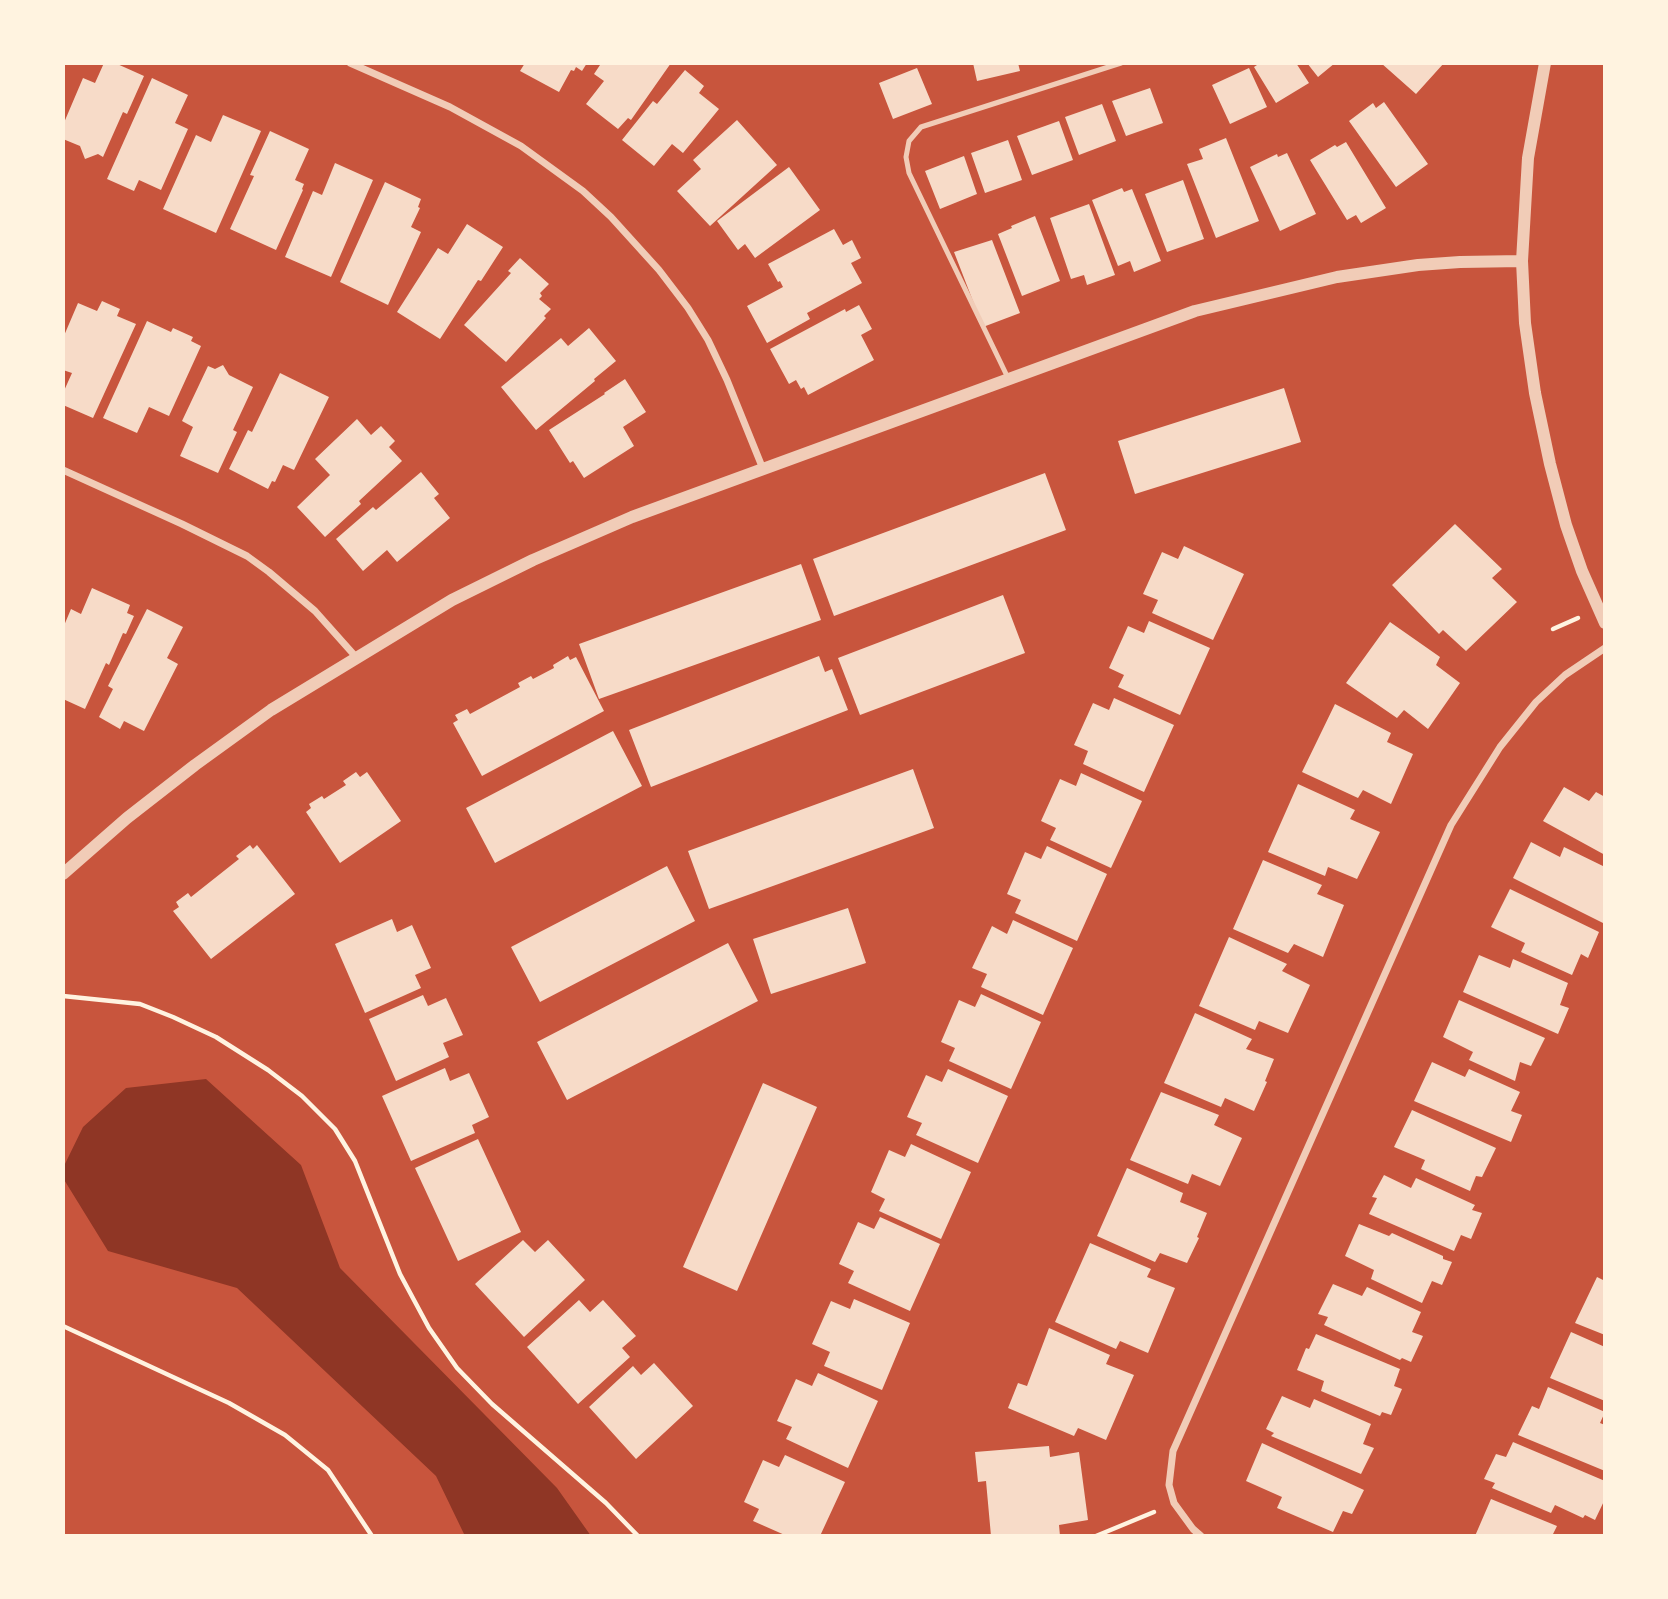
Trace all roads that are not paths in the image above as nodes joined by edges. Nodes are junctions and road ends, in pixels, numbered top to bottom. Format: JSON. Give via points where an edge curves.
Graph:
{"nodes":[{"id":1,"x":351,"y":63,"type":"edge"},
{"id":2,"x":1122,"y":63,"type":"edge"},
{"id":3,"x":1545,"y":63,"type":"edge"},
{"id":4,"x":1522,"y":261,"type":"junction"},
{"id":5,"x":1009,"y":380,"type":"junction"},
{"id":6,"x":763,"y":469,"type":"junction"},
{"id":7,"x":63,"y":470,"type":"edge"},
{"id":8,"x":1605,"y":623,"type":"edge"},
{"id":9,"x":1605,"y":648,"type":"edge"},
{"id":10,"x":356,"y":657,"type":"junction"},
{"id":11,"x":63,"y":874,"type":"edge"},
{"id":12,"x":1201,"y":1536,"type":"edge"}],
"edges":[{"from":1,"to":6,"type":"street","via":[[450,107],[521,146],[611,217],[659,270],[708,340]]},
{"from":2,"to":5,"type":"lane","via":[[921,127],[909,141],[909,173]]},
{"from":3,"to":4,"type":"street","via":[[1528,158]]},
{"from":4,"to":5,"type":"street","via":[[1418,265],[1269,292],[1195,311]]},
{"from":4,"to":8,"type":"street","via":[[1525,323],[1550,464],[1566,525]]},
{"from":5,"to":6,"type":"street"},
{"from":6,"to":10,"type":"street","via":[[632,517],[533,560],[452,600]]},
{"from":7,"to":10,"type":"street","via":[[247,556],[315,611]]},
{"from":9,"to":12,"type":"street","via":[[1536,702],[1500,747],[1451,825],[1174,1451],[1169,1485],[1174,1503]]},
{"from":10,"to":11,"type":"street","via":[[195,765]]}]}
